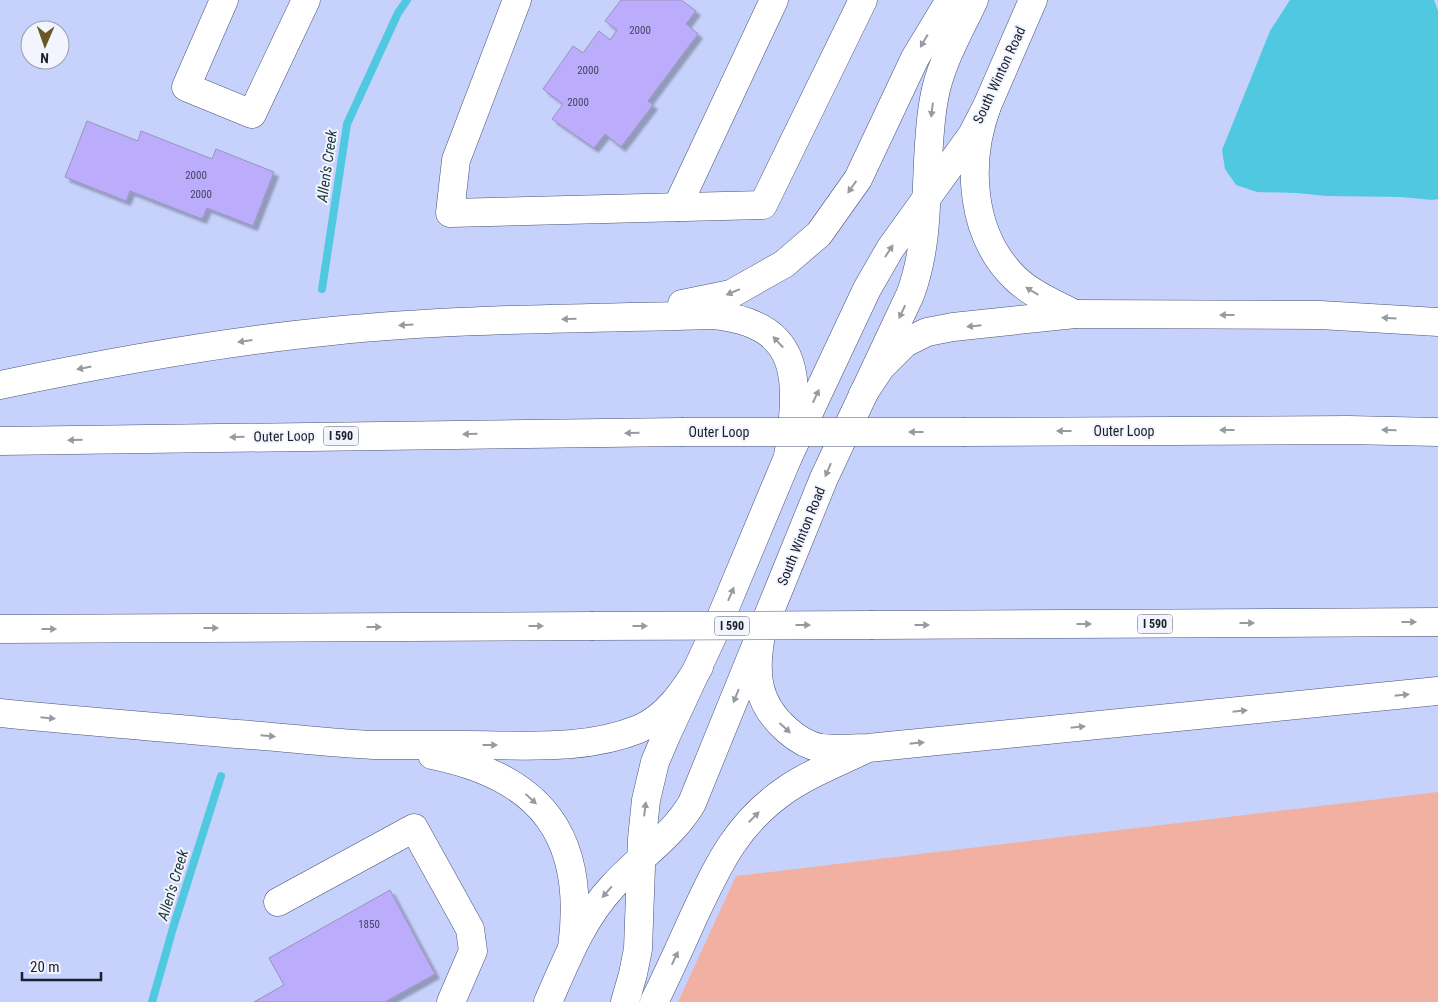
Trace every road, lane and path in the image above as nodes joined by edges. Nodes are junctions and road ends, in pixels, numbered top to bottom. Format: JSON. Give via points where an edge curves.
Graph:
{"nodes":[{"id":1,"x":224,"y":0,"type":"edge"},
{"id":2,"x":517,"y":0,"type":"edge"},
{"id":3,"x":774,"y":0,"type":"edge"},
{"id":4,"x":863,"y":0,"type":"edge"},
{"id":5,"x":950,"y":0,"type":"edge"},
{"id":6,"x":974,"y":0,"type":"edge"},
{"id":7,"x":1033,"y":0,"type":"edge"},
{"id":8,"x":300,"y":2,"type":"edge"},
{"id":9,"x":987,"y":106,"type":"junction"},
{"id":10,"x":927,"y":198,"type":"junction"},
{"id":11,"x":677,"y":207,"type":"junction"},
{"id":12,"x":1075,"y":314,"type":"junction"},
{"id":13,"x":617,"y":318,"type":"junction"},
{"id":14,"x":1438,"y":322,"type":"edge"},
{"id":15,"x":0,"y":385,"type":"edge"},
{"id":16,"x":863,"y":394,"type":"junction"},
{"id":17,"x":1438,"y":432,"type":"edge"},
{"id":18,"x":0,"y":441,"type":"edge"},
{"id":19,"x":788,"y":457,"type":"junction"},
{"id":20,"x":1438,"y":622,"type":"edge"},
{"id":21,"x":0,"y":629,"type":"edge"},
{"id":22,"x":761,"y":635,"type":"junction"},
{"id":23,"x":698,"y":667,"type":"junction"},
{"id":24,"x":1438,"y":691,"type":"edge"},
{"id":25,"x":0,"y":712,"type":"edge"},
{"id":26,"x":372,"y":744,"type":"junction"},
{"id":27,"x":868,"y":748,"type":"junction"},
{"id":28,"x":641,"y":857,"type":"junction"},
{"id":29,"x":278,"y":902,"type":"dead end"},
{"id":30,"x":572,"y":948,"type":"junction"},
{"id":31,"x":451,"y":1002,"type":"edge"},
{"id":32,"x":548,"y":1002,"type":"edge"},
{"id":33,"x":625,"y":1002,"type":"edge"},
{"id":34,"x":654,"y":1002,"type":"edge"}],
"edges":[{"from":1,"to":8,"type":"main road","via":[[186,87],[252,114]]},
{"from":2,"to":11,"type":"main road","via":[[456,160],[450,213]]},
{"from":3,"to":11,"type":"main road"},
{"from":4,"to":11,"type":"main road","via":[[763,205]]},
{"from":5,"to":13,"type":"main road","one_way":true,"via":[[915,58],[858,178],[819,234],[784,264],[731,294]]},
{"from":6,"to":10,"type":"main road","name":"South Winton Road","one_way":true,"via":[[944,62],[935,93]]},
{"from":7,"to":9,"type":"main road","name":"South Winton Road"},
{"from":9,"to":10,"type":"main road","name":"South Winton Road","via":[[972,134]]},
{"from":12,"to":9,"type":"main road","one_way":true,"via":[[1016,279],[998,257],[986,233],[974,174],[978,135]]},
{"from":10,"to":16,"type":"main road","name":"South Winton Road","one_way":true,"via":[[923,248],[916,277]]},
{"from":19,"to":10,"type":"main road","name":"South Winton Road","one_way":true,"via":[[872,279]]},
{"from":14,"to":12,"type":"main road","one_way":true,"via":[[1320,315]]},
{"from":12,"to":16,"type":"main road","one_way":true,"via":[[927,332],[896,350]]},
{"from":13,"to":15,"type":"main road","one_way":true,"via":[[414,324],[277,336],[140,357]]},
{"from":19,"to":13,"type":"main road","one_way":true,"via":[[792,426],[792,370],[785,350],[774,337],[758,326],[726,316]]},
{"from":16,"to":22,"type":"main road","name":"South Winton Road","one_way":true},
{"from":17,"to":18,"type":"main road","name":"Outer Loop","number":"I 590","one_way":true,"bridge":true,"via":[[681,432]]},
{"from":23,"to":19,"type":"main road","name":"South Winton Road","one_way":true},
{"from":21,"to":20,"type":"main road","number":"I 590","one_way":true,"bridge":true},
{"from":22,"to":27,"type":"main road","one_way":true,"via":[[757,658],[759,686],[766,706],[778,722],[793,736],[822,748]]},
{"from":22,"to":28,"type":"main road","name":"South Winton Road","one_way":true,"via":[[692,803],[678,822]]},
{"from":26,"to":23,"type":"main road","one_way":true,"via":[[563,745],[605,740],[642,728],[664,713]]},
{"from":28,"to":23,"type":"main road","name":"South Winton Road","one_way":true,"via":[[645,806],[652,772]]},
{"from":27,"to":24,"type":"main road","one_way":true},
{"from":25,"to":26,"type":"main road","one_way":true},
{"from":26,"to":30,"type":"main road","one_way":true,"via":[[470,764],[498,776],[532,798],[554,827],[570,864],[575,900]]},
{"from":34,"to":27,"type":"main road","one_way":true,"via":[[718,866],[745,826],[787,789]]},
{"from":28,"to":30,"type":"main road","name":"South Winton Road","one_way":true,"via":[[594,908]]},
{"from":28,"to":33,"type":"main road","name":"South Winton Road","via":[[638,949]]},
{"from":29,"to":31,"type":"main road","via":[[414,828],[470,930],[472,951]]},
{"from":30,"to":32,"type":"main road","name":"South Winton Road"}]}
